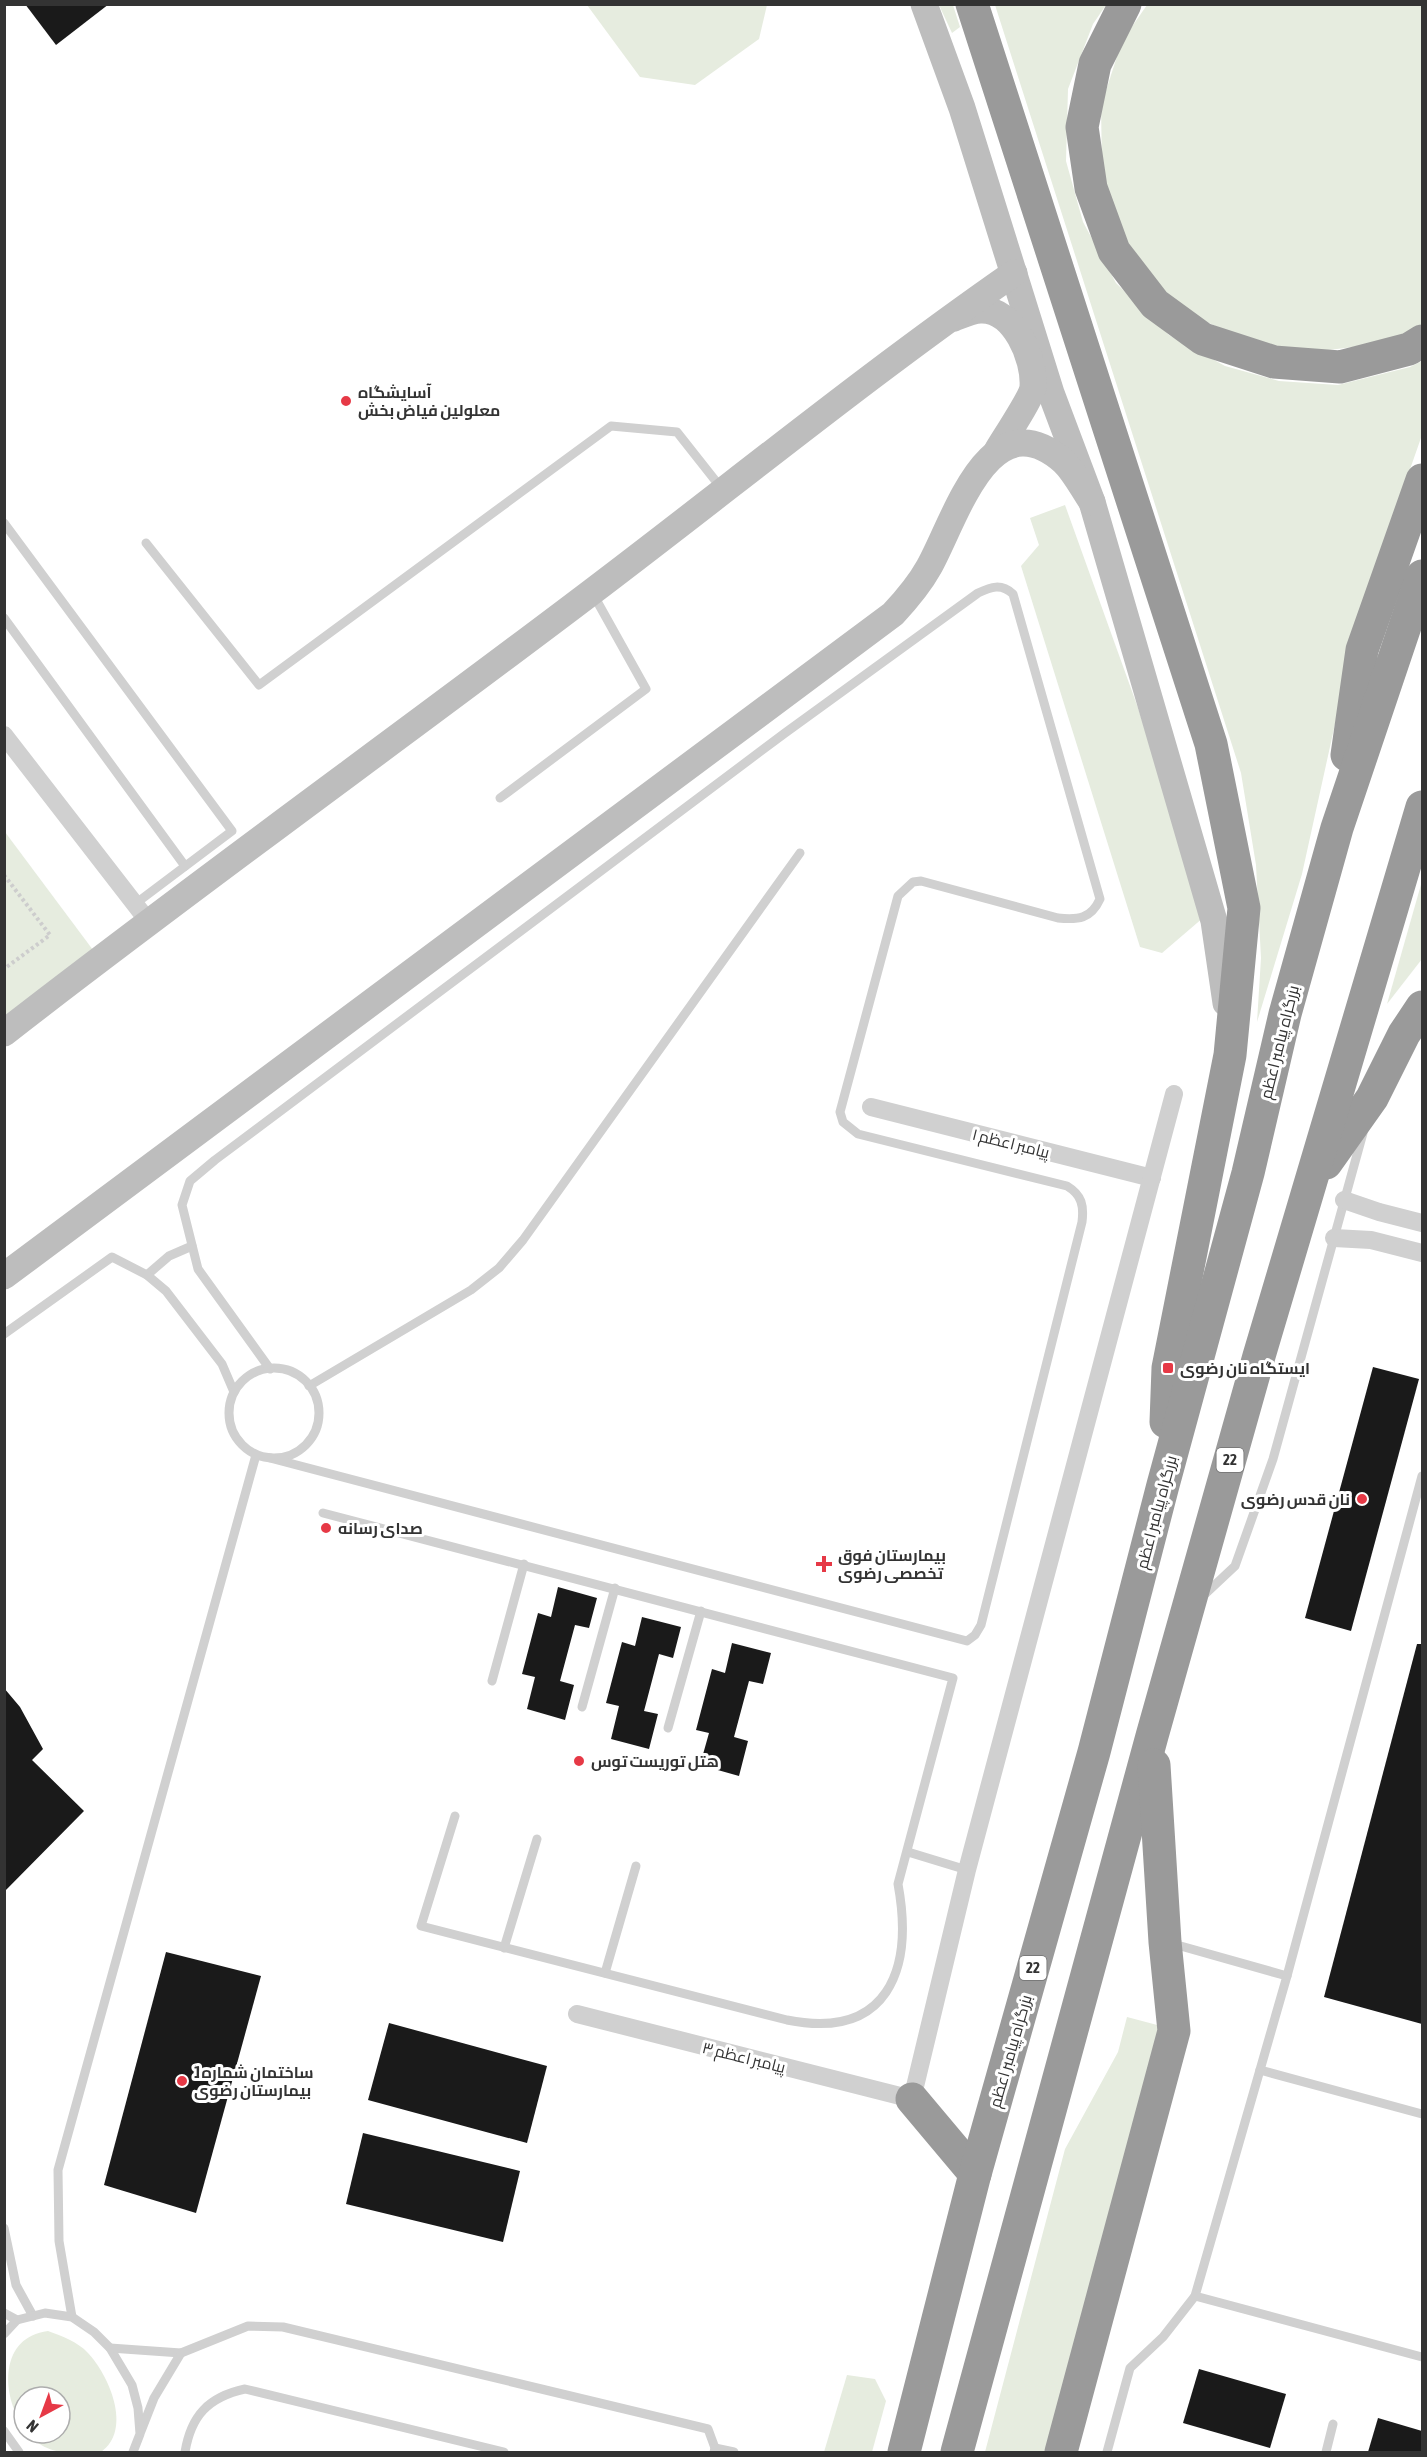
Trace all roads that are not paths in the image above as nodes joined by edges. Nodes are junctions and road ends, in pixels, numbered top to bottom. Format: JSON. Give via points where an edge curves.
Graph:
{"nodes":[{"id":1,"x":924,"y":4,"type":"edge"},
{"id":2,"x":972,"y":4,"type":"edge"},
{"id":3,"x":1125,"y":4,"type":"edge"},
{"id":4,"x":1014,"y":273,"type":"junction"},
{"id":5,"x":946,"y":320,"type":"junction"},
{"id":6,"x":1422,"y":341,"type":"edge"},
{"id":7,"x":997,"y":451,"type":"junction"},
{"id":8,"x":1422,"y":480,"type":"edge"},
{"id":9,"x":723,"y":491,"type":"junction"},
{"id":10,"x":1092,"y":502,"type":"junction"},
{"id":11,"x":4,"y":523,"type":"edge"},
{"id":12,"x":146,"y":543,"type":"dead end"},
{"id":13,"x":1422,"y":576,"type":"edge"},
{"id":14,"x":591,"y":592,"type":"junction"},
{"id":15,"x":4,"y":618,"type":"edge"},
{"id":16,"x":4,"y":735,"type":"edge"},
{"id":17,"x":500,"y":798,"type":"dead end"},
{"id":18,"x":1421,"y":814,"type":"edge"},
{"id":19,"x":1337,"y":828,"type":"junction"},
{"id":20,"x":800,"y":853,"type":"dead end"},
{"id":21,"x":185,"y":866,"type":"junction"},
{"id":22,"x":141,"y":912,"type":"junction"},
{"id":23,"x":1422,"y":1007,"type":"edge"},
{"id":24,"x":4,"y":1033,"type":"edge"},
{"id":25,"x":1230,"y":1055,"type":"junction"},
{"id":26,"x":1174,"y":1094,"type":"dead end"},
{"id":27,"x":1372,"y":1098,"type":"junction"},
{"id":28,"x":871,"y":1107,"type":"dead end"},
{"id":29,"x":1152,"y":1179,"type":"junction"},
{"id":30,"x":1311,"y":1184,"type":"junction"},
{"id":31,"x":1344,"y":1200,"type":"junction"},
{"id":32,"x":1422,"y":1223,"type":"edge"},
{"id":33,"x":1334,"y":1238,"type":"junction"},
{"id":34,"x":192,"y":1246,"type":"junction"},
{"id":35,"x":1422,"y":1253,"type":"edge"},
{"id":36,"x":147,"y":1275,"type":"junction"},
{"id":37,"x":4,"y":1276,"type":"edge"},
{"id":38,"x":4,"y":1335,"type":"edge"},
{"id":39,"x":270,"y":1369,"type":"junction"},
{"id":40,"x":309,"y":1386,"type":"junction"},
{"id":41,"x":234,"y":1392,"type":"junction"},
{"id":42,"x":256,"y":1455,"type":"junction"},
{"id":43,"x":270,"y":1458,"type":"junction"},
{"id":44,"x":1422,"y":1476,"type":"edge"},
{"id":45,"x":1163,"y":1485,"type":"junction"},
{"id":46,"x":323,"y":1513,"type":"dead end"},
{"id":47,"x":524,"y":1564,"type":"junction"},
{"id":48,"x":615,"y":1588,"type":"junction"},
{"id":49,"x":1188,"y":1610,"type":"junction"},
{"id":50,"x":701,"y":1611,"type":"junction"},
{"id":51,"x":492,"y":1681,"type":"dead end"},
{"id":52,"x":582,"y":1707,"type":"dead end"},
{"id":53,"x":668,"y":1728,"type":"dead end"},
{"id":54,"x":1152,"y":1736,"type":"junction"},
{"id":55,"x":455,"y":1816,"type":"dead end"},
{"id":56,"x":537,"y":1839,"type":"dead end"},
{"id":57,"x":908,"y":1852,"type":"junction"},
{"id":58,"x":636,"y":1866,"type":"dead end"},
{"id":59,"x":967,"y":1870,"type":"junction"},
{"id":60,"x":1165,"y":1942,"type":"junction"},
{"id":61,"x":504,"y":1948,"type":"junction"},
{"id":62,"x":605,"y":1973,"type":"junction"},
{"id":63,"x":1287,"y":1976,"type":"junction"},
{"id":64,"x":577,"y":2014,"type":"dead end"},
{"id":65,"x":1260,"y":2070,"type":"junction"},
{"id":66,"x":914,"y":2091,"type":"junction"},
{"id":67,"x":1422,"y":2114,"type":"edge"},
{"id":68,"x":979,"y":2161,"type":"junction"},
{"id":69,"x":4,"y":2228,"type":"edge"},
{"id":70,"x":1196,"y":2296,"type":"junction"},
{"id":71,"x":4,"y":2313,"type":"edge"},
{"id":72,"x":33,"y":2316,"type":"junction"},
{"id":73,"x":72,"y":2318,"type":"junction"},
{"id":74,"x":17,"y":2320,"type":"junction"},
{"id":75,"x":4,"y":2334,"type":"edge"},
{"id":76,"x":110,"y":2348,"type":"junction"},
{"id":77,"x":181,"y":2353,"type":"junction"},
{"id":78,"x":1422,"y":2357,"type":"edge"},
{"id":79,"x":1334,"y":2424,"type":"dead end"},
{"id":80,"x":4,"y":2431,"type":"edge"},
{"id":81,"x":140,"y":2433,"type":"junction"},
{"id":82,"x":715,"y":2450,"type":"edge"},
{"id":83,"x":19,"y":2452,"type":"edge"},
{"id":84,"x":133,"y":2452,"type":"edge"},
{"id":85,"x":185,"y":2452,"type":"edge"},
{"id":86,"x":504,"y":2452,"type":"edge"},
{"id":87,"x":734,"y":2452,"type":"edge"},
{"id":88,"x":904,"y":2452,"type":"edge"},
{"id":89,"x":957,"y":2452,"type":"edge"},
{"id":90,"x":1061,"y":2452,"type":"edge"},
{"id":91,"x":1107,"y":2452,"type":"edge"},
{"id":92,"x":1326,"y":2452,"type":"edge"}],
"edges":[{"from":1,"to":4,"type":"street","via":[[962,108]]},
{"from":2,"to":25,"type":"highway","via":[[1211,744],[1244,908]]},
{"from":3,"to":6,"type":"highway","via":[[1095,64],[1082,127],[1091,188],[1114,251],[1155,304],[1203,339],[1274,362],[1340,367],[1409,350]]},
{"from":4,"to":5,"type":"street"},
{"from":4,"to":10,"type":"street","via":[[1051,393]]},
{"from":5,"to":7,"type":"street","via":[[981,310],[989,312],[1009,322],[1022,341],[1033,388]]},
{"from":5,"to":9,"type":"street"},
{"from":7,"to":10,"type":"street","via":[[1021,442],[1041,448],[1063,461]]},
{"from":7,"to":37,"type":"street","via":[[975,475],[916,590],[893,614]]},
{"from":8,"to":19,"type":"highway","via":[[1362,650]]},
{"from":9,"to":12,"type":"lane","via":[[677,432],[610,426],[260,685]]},
{"from":9,"to":14,"type":"street"},
{"from":10,"to":25,"type":"street","via":[[1214,921]]},
{"from":11,"to":21,"type":"lane","via":[[232,831]]},
{"from":13,"to":19,"type":"highway","name":"بزرگراه پیامبر اعظم"},
{"from":14,"to":17,"type":"lane","via":[[646,689]]},
{"from":14,"to":22,"type":"street"},
{"from":15,"to":21,"type":"lane"},
{"from":16,"to":22,"type":"street"},
{"from":18,"to":30,"type":"highway","number":"22"},
{"from":19,"to":45,"type":"highway","name":"بزرگراه پیامبر اعظم"},
{"from":20,"to":40,"type":"lane","via":[[499,1268],[471,1290]]},
{"from":21,"to":22,"type":"lane"},
{"from":22,"to":24,"type":"street"},
{"from":23,"to":27,"type":"highway"},
{"from":25,"to":45,"type":"highway","via":[[1168,1368]]},
{"from":26,"to":29,"type":"street"},
{"from":27,"to":30,"type":"highway"},
{"from":27,"to":31,"type":"lane"},
{"from":28,"to":29,"type":"street","name":"پیامبر اعظم ۱"},
{"from":29,"to":59,"type":"street"},
{"from":30,"to":49,"type":"highway","number":"22"},
{"from":31,"to":32,"type":"street"},
{"from":31,"to":33,"type":"lane"},
{"from":33,"to":35,"type":"street","via":[[1371,1240]]},
{"from":33,"to":49,"type":"lane","via":[[1274,1459],[1235,1566]]},
{"from":34,"to":36,"type":"lane","via":[[169,1256]]},
{"from":34,"to":39,"type":"lane","via":[[198,1269]]},
{"from":34,"to":43,"type":"lane","via":[[182,1205],[190,1181],[215,1160],[978,593],[993,586],[1007,588],[1013,594],[1100,899],[1095,910],[1078,920],[921,881],[906,887],[898,896],[840,1112],[843,1122],[858,1134],[1067,1186],[1081,1198],[1082,1222],[981,1625],[975,1635],[967,1641]]},
{"from":36,"to":38,"type":"lane","via":[[112,1257]]},
{"from":36,"to":41,"type":"lane","via":[[166,1291],[222,1364]]},
{"from":39,"to":40,"type":"lane","via":[[285,1370]]},
{"from":39,"to":41,"type":"lane","via":[[243,1380]]},
{"from":40,"to":43,"type":"lane","via":[[318,1414],[309,1441],[285,1457]]},
{"from":41,"to":42,"type":"lane","via":[[229,1421],[243,1447]]},
{"from":42,"to":43,"type":"lane"},
{"from":42,"to":73,"type":"lane","via":[[58,2170],[59,2241]]},
{"from":44,"to":63,"type":"lane"},
{"from":45,"to":68,"type":"highway","name":"بزرگراه پیامبر اعظم","number":"22","via":[[1094,1752]]},
{"from":46,"to":47,"type":"lane"},
{"from":47,"to":48,"type":"lane"},
{"from":47,"to":51,"type":"lane"},
{"from":48,"to":50,"type":"lane"},
{"from":48,"to":52,"type":"lane"},
{"from":49,"to":54,"type":"highway","number":"22"},
{"from":50,"to":53,"type":"lane"},
{"from":50,"to":57,"type":"lane","via":[[953,1678]]},
{"from":54,"to":60,"type":"highway"},
{"from":54,"to":89,"type":"highway","number":"22"},
{"from":55,"to":61,"type":"lane","via":[[421,1926]]},
{"from":56,"to":61,"type":"lane"},
{"from":57,"to":59,"type":"lane"},
{"from":57,"to":62,"type":"lane","via":[[898,1884],[903,1911],[898,1969],[882,2000],[850,2021],[816,2026]]},
{"from":58,"to":62,"type":"lane"},
{"from":59,"to":66,"type":"street"},
{"from":60,"to":63,"type":"lane"},
{"from":60,"to":90,"type":"highway","via":[[1174,2031]]},
{"from":61,"to":62,"type":"lane"},
{"from":63,"to":65,"type":"lane"},
{"from":64,"to":66,"type":"street","name":"پیامبر اعظم ۳"},
{"from":65,"to":67,"type":"lane"},
{"from":65,"to":70,"type":"lane"},
{"from":66,"to":68,"type":"highway"},
{"from":68,"to":88,"type":"highway","name":"بزرگراه پیامبر اعظم","number":"22"},
{"from":69,"to":72,"type":"lane","via":[[16,2285]]},
{"from":70,"to":78,"type":"lane"},
{"from":70,"to":91,"type":"lane","via":[[1163,2337],[1130,2368]]},
{"from":71,"to":74,"type":"lane"},
{"from":72,"to":73,"type":"lane","via":[[45,2313]]},
{"from":72,"to":74,"type":"lane"},
{"from":73,"to":76,"type":"lane"},
{"from":74,"to":75,"type":"lane"},
{"from":76,"to":77,"type":"lane"},
{"from":76,"to":81,"type":"lane","via":[[132,2385]]},
{"from":77,"to":81,"type":"lane","via":[[154,2398]]},
{"from":77,"to":82,"type":"lane","via":[[248,2326],[283,2327],[708,2429]]},
{"from":79,"to":92,"type":"lane"},
{"from":80,"to":83,"type":"lane"},
{"from":81,"to":84,"type":"lane"},
{"from":82,"to":87,"type":"lane"},
{"from":85,"to":86,"type":"lane","via":[[188,2433],[202,2409],[225,2394],[245,2390]]}]}
